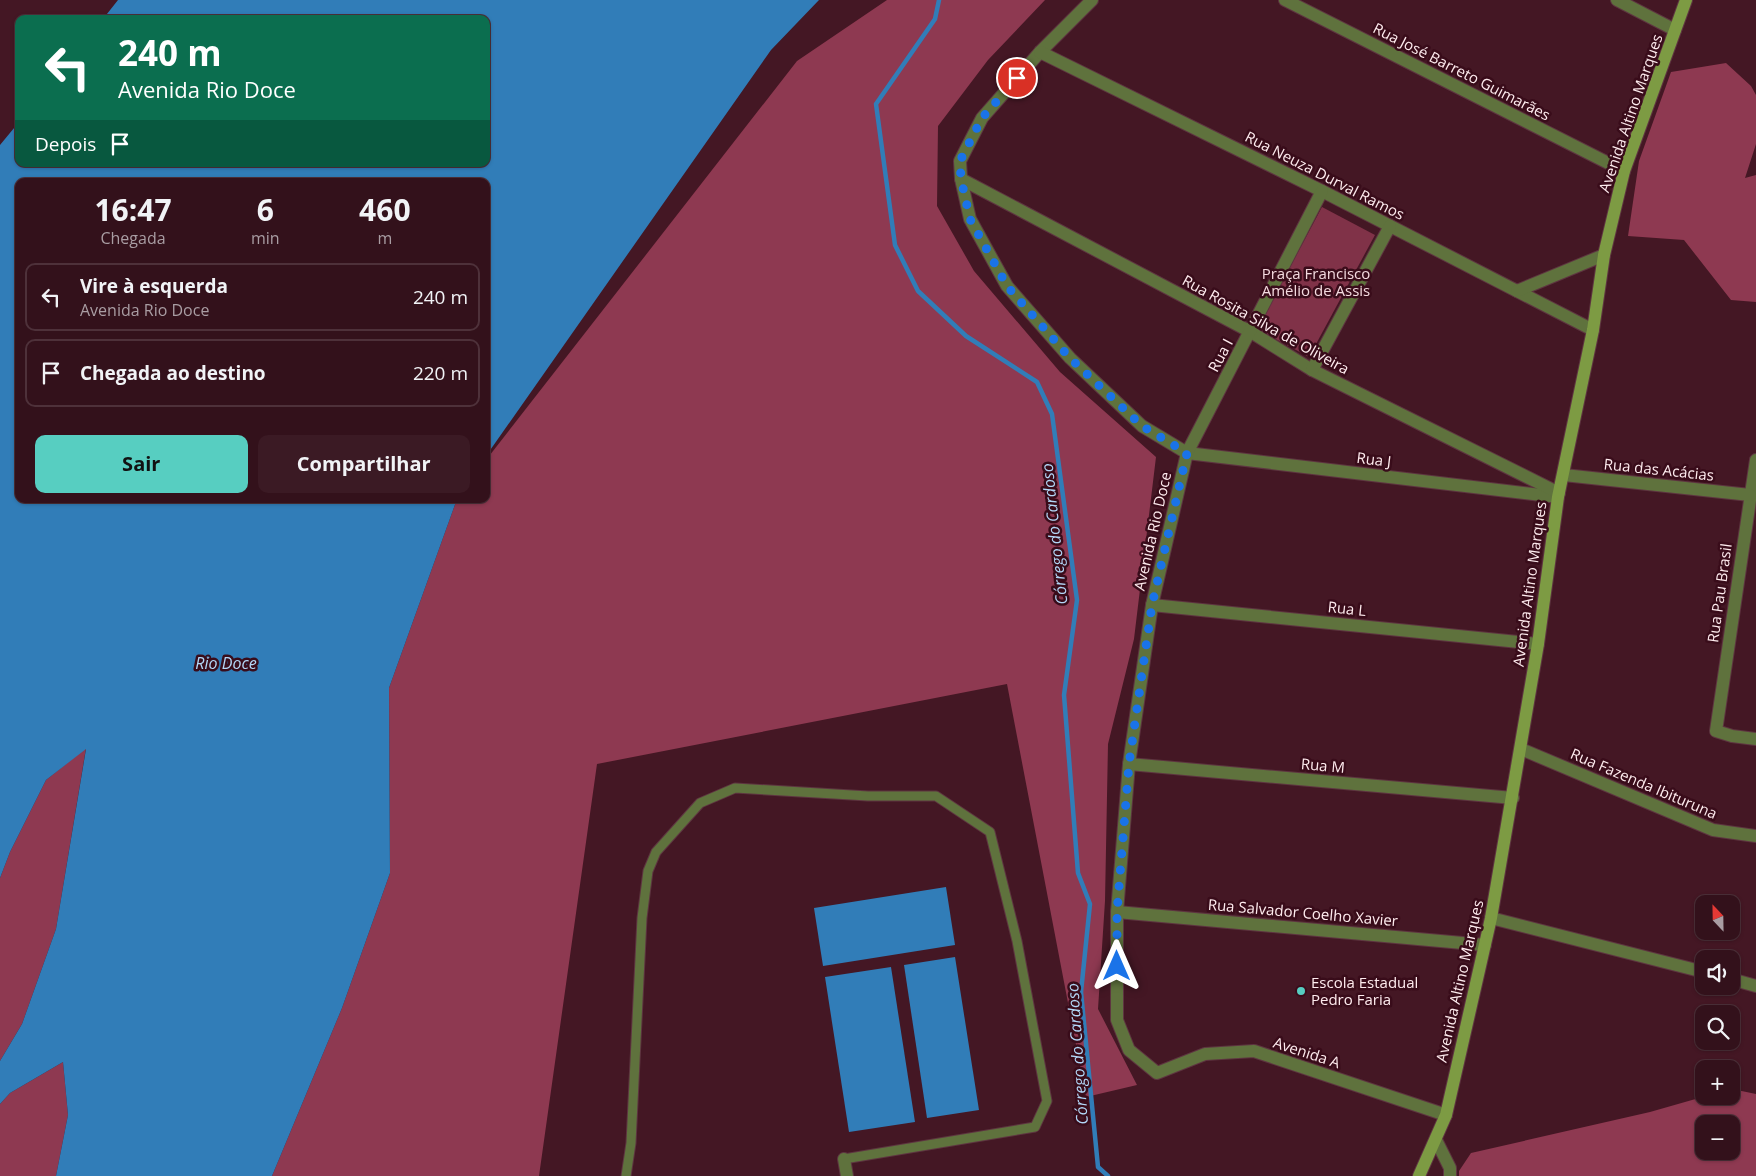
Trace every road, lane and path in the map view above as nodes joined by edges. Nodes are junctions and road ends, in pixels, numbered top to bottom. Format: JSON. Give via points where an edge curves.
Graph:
{"nodes":[{"id":1,"x":1092,"y":0,"type":"edge"},
{"id":2,"x":1285,"y":0,"type":"edge"},
{"id":3,"x":1617,"y":0,"type":"edge"},
{"id":4,"x":1686,"y":0,"type":"edge"},
{"id":5,"x":1675,"y":30,"type":"junction"},
{"id":6,"x":1040,"y":52,"type":"junction"},
{"id":7,"x":1624,"y":171,"type":"junction"},
{"id":8,"x":961,"y":179,"type":"junction"},
{"id":9,"x":1322,"y":191,"type":"junction"},
{"id":10,"x":1390,"y":226,"type":"junction"},
{"id":11,"x":1604,"y":255,"type":"junction"},
{"id":12,"x":1516,"y":291,"type":"junction"},
{"id":13,"x":1593,"y":330,"type":"junction"},
{"id":14,"x":1251,"y":332,"type":"junction"},
{"id":15,"x":1312,"y":370,"type":"junction"},
{"id":16,"x":1187,"y":453,"type":"junction"},
{"id":17,"x":1756,"y":460,"type":"edge"},
{"id":18,"x":1564,"y":475,"type":"junction"},
{"id":19,"x":1558,"y":495,"type":"junction"},
{"id":20,"x":1750,"y":495,"type":"junction"},
{"id":21,"x":1152,"y":605,"type":"junction"},
{"id":22,"x":1538,"y":644,"type":"junction"},
{"id":23,"x":1756,"y":739,"type":"edge"},
{"id":24,"x":1522,"y":749,"type":"junction"},
{"id":25,"x":1129,"y":764,"type":"junction"},
{"id":26,"x":1514,"y":798,"type":"junction"},
{"id":27,"x":1756,"y":836,"type":"edge"},
{"id":28,"x":1117,"y":912,"type":"junction"},
{"id":29,"x":1491,"y":918,"type":"junction"},
{"id":30,"x":1485,"y":945,"type":"junction"},
{"id":31,"x":1695,"y":970,"type":"edge"},
{"id":32,"x":1740,"y":982,"type":"edge"},
{"id":33,"x":1756,"y":986,"type":"edge"},
{"id":34,"x":1156,"y":1072,"type":"joint"},
{"id":35,"x":1446,"y":1115,"type":"junction"},
{"id":36,"x":1436,"y":1140,"type":"junction"},
{"id":37,"x":844,"y":1159,"type":"joint"},
{"id":38,"x":626,"y":1176,"type":"edge"},
{"id":39,"x":847,"y":1176,"type":"edge"},
{"id":40,"x":1419,"y":1176,"type":"edge"},
{"id":41,"x":1450,"y":1176,"type":"edge"}],
"edges":[{"from":1,"to":6,"type":"street"},
{"from":2,"to":7,"type":"street","name":"Rua José Barreto Guimarães"},
{"from":3,"to":5,"type":"street"},
{"from":4,"to":5,"type":"main road","name":"Avenida Altino Marques"},
{"from":5,"to":7,"type":"main road","name":"Avenida Altino Marques"},
{"from":6,"to":8,"type":"street","via":[[982,118],[960,161]]},
{"from":6,"to":9,"type":"street","name":"Rua Neuza Durval Ramos"},
{"from":7,"to":11,"type":"main road","name":"Avenida Altino Marques"},
{"from":8,"to":14,"type":"street","name":"Rua Rosita Silva de Oliveira"},
{"from":8,"to":16,"type":"street","via":[[970,219],[1007,286],[1070,358],[1142,426]]},
{"from":9,"to":10,"type":"street","name":"Rua Neuza Durval Ramos"},
{"from":9,"to":14,"type":"street","name":"Rua I"},
{"from":10,"to":12,"type":"street","name":"Rua Neuza Durval Ramos"},
{"from":10,"to":15,"type":"street"},
{"from":11,"to":12,"type":"street"},
{"from":11,"to":13,"type":"main road","name":"Avenida Altino Marques"},
{"from":12,"to":13,"type":"street","name":"Rua Neuza Durval Ramos"},
{"from":13,"to":18,"type":"main road","name":"Avenida Altino Marques"},
{"from":14,"to":15,"type":"street","name":"Rua Rosita Silva de Oliveira"},
{"from":14,"to":16,"type":"street","name":"Rua I"},
{"from":15,"to":19,"type":"street","name":"Rua Rosita Silva de Oliveira"},
{"from":16,"to":19,"type":"street","name":"Rua J"},
{"from":16,"to":21,"type":"street","name":"Avenida Rio Doce"},
{"from":17,"to":20,"type":"street","name":"Rua Pau Brasil"},
{"from":18,"to":19,"type":"main road","name":"Avenida Altino Marques"},
{"from":18,"to":20,"type":"street","name":"Rua das Acácias"},
{"from":19,"to":22,"type":"main road","name":"Avenida Altino Marques"},
{"from":20,"to":23,"type":"street","name":"Rua Pau Brasil","via":[[1716,731]]},
{"from":21,"to":22,"type":"street","name":"Rua L"},
{"from":21,"to":25,"type":"street","name":"Avenida Rio Doce"},
{"from":22,"to":24,"type":"main road","name":"Avenida Altino Marques"},
{"from":24,"to":26,"type":"main road","name":"Avenida Altino Marques"},
{"from":24,"to":27,"type":"street","name":"Rua Fazenda Ibituruna","via":[[1713,830]]},
{"from":25,"to":26,"type":"street","name":"Rua M"},
{"from":25,"to":28,"type":"street","name":"Avenida Rio Doce"},
{"from":26,"to":29,"type":"main road","name":"Avenida Altino Marques"},
{"from":28,"to":30,"type":"street","name":"Rua Salvador Coelho Xavier"},
{"from":28,"to":34,"type":"street","name":"Avenida Rio Doce","via":[[1117,1020],[1128,1050]]},
{"from":29,"to":30,"type":"main road","name":"Avenida Altino Marques"},
{"from":29,"to":31,"type":"street"},
{"from":30,"to":35,"type":"main road","name":"Avenida Altino Marques"},
{"from":32,"to":33,"type":"street"},
{"from":34,"to":35,"type":"street","name":"Avenida A","via":[[1205,1054],[1254,1051]]},
{"from":35,"to":36,"type":"main road","name":"Avenida Altino Marques"},
{"from":36,"to":40,"type":"main road","name":"Avenida Altino Marques"},
{"from":36,"to":41,"type":"street","via":[[1450,1168]]},
{"from":37,"to":38,"type":"lane","via":[[1036,1127],[1047,1101],[1017,941],[990,832],[936,796],[868,796],[735,788],[700,803],[656,852],[648,871],[642,918],[631,1143]]},
{"from":37,"to":39,"type":"street"}]}
